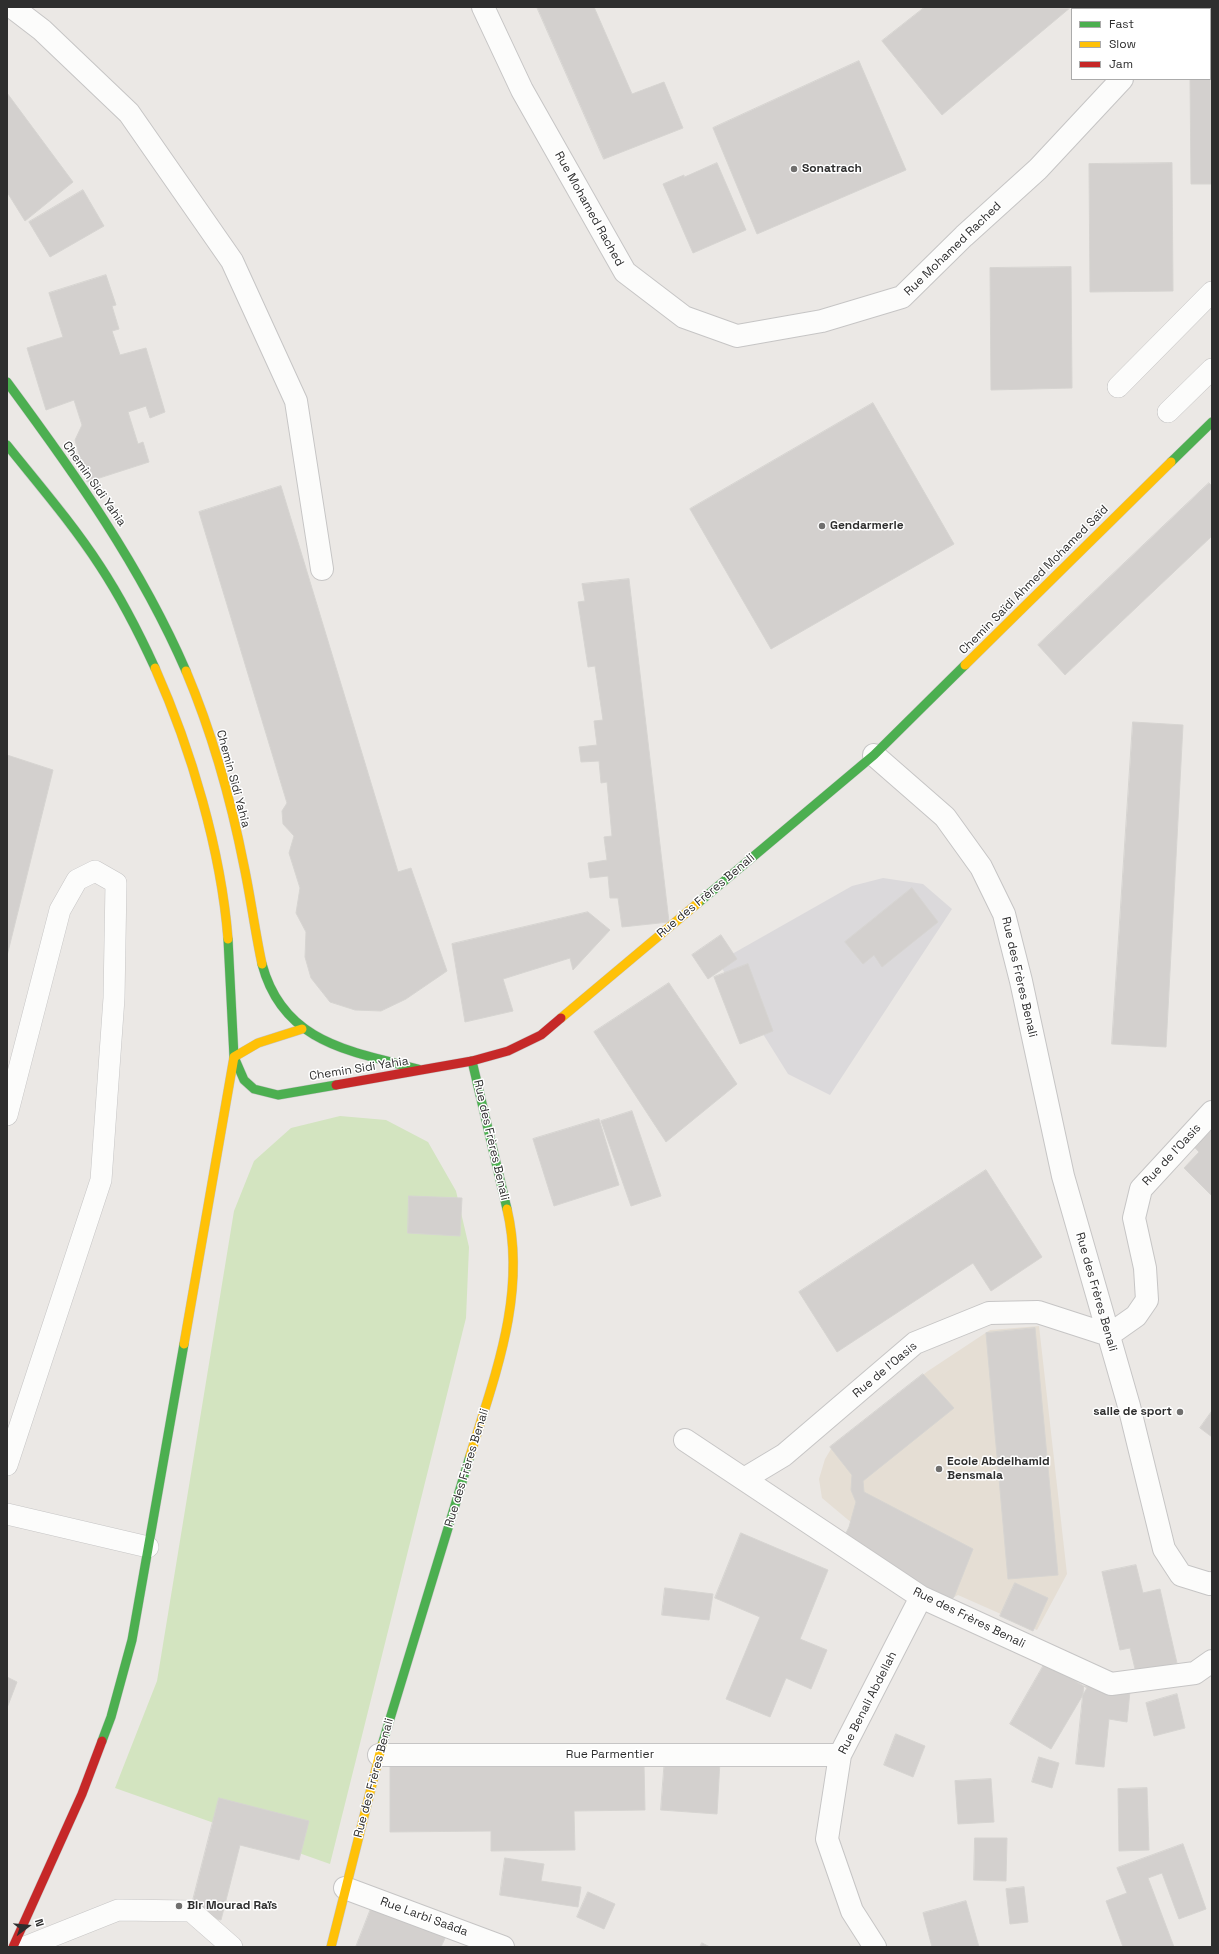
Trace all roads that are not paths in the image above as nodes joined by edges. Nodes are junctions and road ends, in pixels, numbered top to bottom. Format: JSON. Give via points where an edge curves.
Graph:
{"nodes":[{"id":1,"x":12,"y":7,"type":"edge"},
{"id":2,"x":483,"y":7,"type":"edge"},
{"id":3,"x":1121,"y":80,"type":"edge"},
{"id":4,"x":1212,"y":292,"type":"edge"},
{"id":5,"x":1212,"y":369,"type":"edge"},
{"id":6,"x":7,"y":382,"type":"edge"},
{"id":7,"x":1118,"y":387,"type":"dead end"},
{"id":8,"x":1168,"y":412,"type":"dead end"},
{"id":9,"x":1212,"y":422,"type":"edge"},
{"id":10,"x":7,"y":444,"type":"edge"},
{"id":11,"x":322,"y":569,"type":"dead end"},
{"id":12,"x":874,"y":755,"type":"junction"},
{"id":13,"x":302,"y":1029,"type":"junction"},
{"id":14,"x":234,"y":1057,"type":"junction"},
{"id":15,"x":472,"y":1061,"type":"junction"},
{"id":16,"x":423,"y":1070,"type":"junction"},
{"id":17,"x":1212,"y":1112,"type":"edge"},
{"id":18,"x":7,"y":1115,"type":"edge"},
{"id":19,"x":1109,"y":1335,"type":"junction"},
{"id":20,"x":685,"y":1440,"type":"dead end"},
{"id":21,"x":7,"y":1465,"type":"edge"},
{"id":22,"x":744,"y":1479,"type":"junction"},
{"id":23,"x":7,"y":1514,"type":"edge"},
{"id":24,"x":148,"y":1547,"type":"junction"},
{"id":25,"x":1212,"y":1583,"type":"edge"},
{"id":26,"x":921,"y":1597,"type":"junction"},
{"id":27,"x":1212,"y":1661,"type":"edge"},
{"id":28,"x":379,"y":1755,"type":"junction"},
{"id":29,"x":840,"y":1755,"type":"junction"},
{"id":30,"x":345,"y":1888,"type":"junction"},
{"id":31,"x":13,"y":1947,"type":"edge"},
{"id":32,"x":25,"y":1947,"type":"edge"},
{"id":33,"x":232,"y":1947,"type":"edge"},
{"id":34,"x":331,"y":1947,"type":"edge"},
{"id":35,"x":503,"y":1947,"type":"edge"},
{"id":36,"x":876,"y":1947,"type":"edge"}],
"edges":[{"from":1,"to":11,"type":"street","via":[[42,30],[129,113],[232,261],[296,402]]},
{"from":2,"to":3,"type":"street","name":"Rue Mohamed Rached","via":[[522,90],[625,272],[684,317],[737,336],[822,321],[902,298],[964,236],[1038,169]]},
{"from":4,"to":7,"type":"lane"},
{"from":5,"to":8,"type":"lane"},
{"from":6,"to":13,"type":"main road","name":"Chemin Sidi Yahia","via":[[94,501],[151,598],[175,649],[197,701],[215,754],[243,863],[263,971],[280,1006]]},
{"from":9,"to":12,"type":"main road","name":"Chemin Saïdi Ahmed Mohamed Saïd"},
{"from":10,"to":14,"type":"main road","name":"Chemin Sidi Yahia","via":[[69,522],[100,567],[128,613],[173,710],[191,762],[223,891]]},
{"from":12,"to":15,"type":"main road","name":"Rue des Frères Benali","via":[[541,1035],[508,1051]]},
{"from":12,"to":19,"type":"street","name":"Rue des Frères Benali","via":[[945,817],[981,867],[1004,914],[1063,1176]]},
{"from":13,"to":14,"type":"main road","via":[[259,1041]]},
{"from":13,"to":16,"type":"main road","name":"Chemin Sidi Yahia","via":[[318,1039],[340,1047]]},
{"from":14,"to":16,"type":"main road","name":"Chemin Sidi Yahia","via":[[243,1079],[263,1093],[278,1094]]},
{"from":14,"to":24,"type":"main road"},
{"from":15,"to":16,"type":"main road"},
{"from":15,"to":28,"type":"main road","name":"Rue des Frères Benali","via":[[512,1231],[513,1294],[501,1355]]},
{"from":17,"to":19,"type":"street","name":"Rue de l'Oasis","via":[[1141,1189],[1134,1218],[1145,1268],[1148,1300],[1136,1316]]},
{"from":18,"to":21,"type":"lane","via":[[60,910],[77,880],[95,871],[116,883],[114,998],[101,1180]]},
{"from":19,"to":22,"type":"street","name":"Rue de l'Oasis","via":[[1038,1312],[989,1313],[915,1343],[784,1456]]},
{"from":19,"to":25,"type":"street","name":"Rue des Frères Benali","via":[[1164,1549],[1181,1574]]},
{"from":20,"to":22,"type":"street","name":"Rue des Frères Benali"},
{"from":22,"to":26,"type":"street","name":"Rue des Frères Benali"},
{"from":23,"to":24,"type":"lane"},
{"from":24,"to":31,"type":"main road","via":[[132,1640],[111,1717],[82,1794]]},
{"from":26,"to":27,"type":"street","name":"Rue des Frères Benali","via":[[1111,1684],[1195,1673]]},
{"from":26,"to":29,"type":"street","name":"Rue Benali Abdellah"},
{"from":28,"to":29,"type":"street","name":"Rue Parmentier"},
{"from":28,"to":30,"type":"main road","name":"Rue des Frères Benali"},
{"from":29,"to":36,"type":"street","name":"Rue Benali Abdellah","via":[[827,1839],[852,1911]]},
{"from":30,"to":34,"type":"main road","name":"Rue des Frères Benali"},
{"from":30,"to":35,"type":"street","name":"Rue Larbi Saâda"},
{"from":32,"to":33,"type":"lane","via":[[118,1910],[191,1911]]}]}
